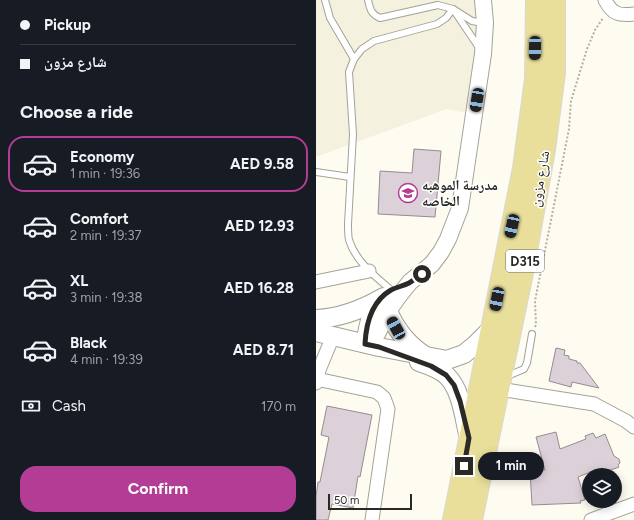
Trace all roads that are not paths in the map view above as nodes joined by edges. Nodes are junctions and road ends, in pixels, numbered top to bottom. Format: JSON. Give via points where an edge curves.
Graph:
{"nodes":[{"id":1,"x":325,"y":0,"type":"edge"},
{"id":2,"x":368,"y":0,"type":"edge"},
{"id":3,"x":483,"y":0,"type":"edge"},
{"id":4,"x":536,"y":0,"type":"edge"},
{"id":5,"x":555,"y":0,"type":"edge"},
{"id":6,"x":437,"y":2,"type":"edge"},
{"id":7,"x":607,"y":5,"type":"edge"},
{"id":8,"x":453,"y":9,"type":"junction"},
{"id":9,"x":634,"y":14,"type":"edge"},
{"id":10,"x":485,"y":23,"type":"junction"},
{"id":11,"x":484,"y":54,"type":"junction"},
{"id":12,"x":354,"y":59,"type":"junction"},
{"id":13,"x":316,"y":172,"type":"edge"},
{"id":14,"x":350,"y":177,"type":"junction"},
{"id":15,"x":369,"y":271,"type":"junction"},
{"id":16,"x":316,"y":282,"type":"edge"},
{"id":17,"x":387,"y":300,"type":"junction"},
{"id":18,"x":316,"y":319,"type":"edge"},
{"id":19,"x":491,"y":329,"type":"junction"},
{"id":20,"x":324,"y":334,"type":"edge"},
{"id":21,"x":532,"y":334,"type":"road end"},
{"id":22,"x":372,"y":345,"type":"junction"},
{"id":23,"x":424,"y":355,"type":"junction"},
{"id":24,"x":317,"y":376,"type":"edge"},
{"id":25,"x":500,"y":384,"type":"junction"},
{"id":26,"x":634,"y":427,"type":"edge"},
{"id":27,"x":469,"y":438,"type":"junction"},
{"id":28,"x":634,"y":504,"type":"edge"},
{"id":29,"x":372,"y":520,"type":"edge"},
{"id":30,"x":453,"y":520,"type":"edge"},
{"id":31,"x":472,"y":520,"type":"edge"},
{"id":32,"x":591,"y":520,"type":"edge"}],
"edges":[{"from":1,"to":12,"type":"lane","via":[[330,18]]},
{"from":2,"to":6,"type":"lane","via":[[371,12],[380,18]]},
{"from":3,"to":10,"type":"street"},
{"from":4,"to":19,"type":"main road","name":"شارع مزون","number":"D315","via":[[535,79],[523,168]]},
{"from":5,"to":25,"type":"main road","name":"شارع مزون","number":"D315","via":[[555,73],[545,150]]},
{"from":6,"to":8,"type":"lane"},
{"from":7,"to":9,"type":"street","via":[[622,15]]},
{"from":8,"to":10,"type":"lane","via":[[472,21]]},
{"from":8,"to":11,"type":"lane"},
{"from":8,"to":12,"type":"lane","via":[[437,24],[374,41],[362,48]]},
{"from":10,"to":11,"type":"street"},
{"from":11,"to":17,"type":"street","via":[[460,208],[448,239],[432,264],[410,282],[392,304]]},
{"from":12,"to":14,"type":"lane","via":[[349,72],[353,121]]},
{"from":13,"to":14,"type":"lane"},
{"from":14,"to":15,"type":"lane","via":[[349,240]]},
{"from":15,"to":16,"type":"street"},
{"from":15,"to":17,"type":"lane"},
{"from":17,"to":18,"type":"main road","via":[[347,314]]},
{"from":17,"to":22,"type":"street"},
{"from":17,"to":23,"type":"main road","via":[[394,324],[402,336]]},
{"from":19,"to":23,"type":"main road","via":[[464,354],[447,360]]},
{"from":19,"to":27,"type":"main road","name":"شارع مزون","number":"D315"},
{"from":20,"to":22,"type":"main road"},
{"from":20,"to":24,"type":"street"},
{"from":21,"to":25,"type":"lane","via":[[524,369]]},
{"from":22,"to":23,"type":"main road"},
{"from":22,"to":27,"type":"main road","via":[[431,366],[446,375],[456,390]]},
{"from":24,"to":29,"type":"street","via":[[377,392],[384,398],[388,409]]},
{"from":25,"to":26,"type":"street","via":[[594,404]]},
{"from":25,"to":31,"type":"main road","name":"شارع مزون","number":"D315"},
{"from":27,"to":30,"type":"main road","name":"شارع مزون","number":"D315"},
{"from":28,"to":32,"type":"street"}]}
